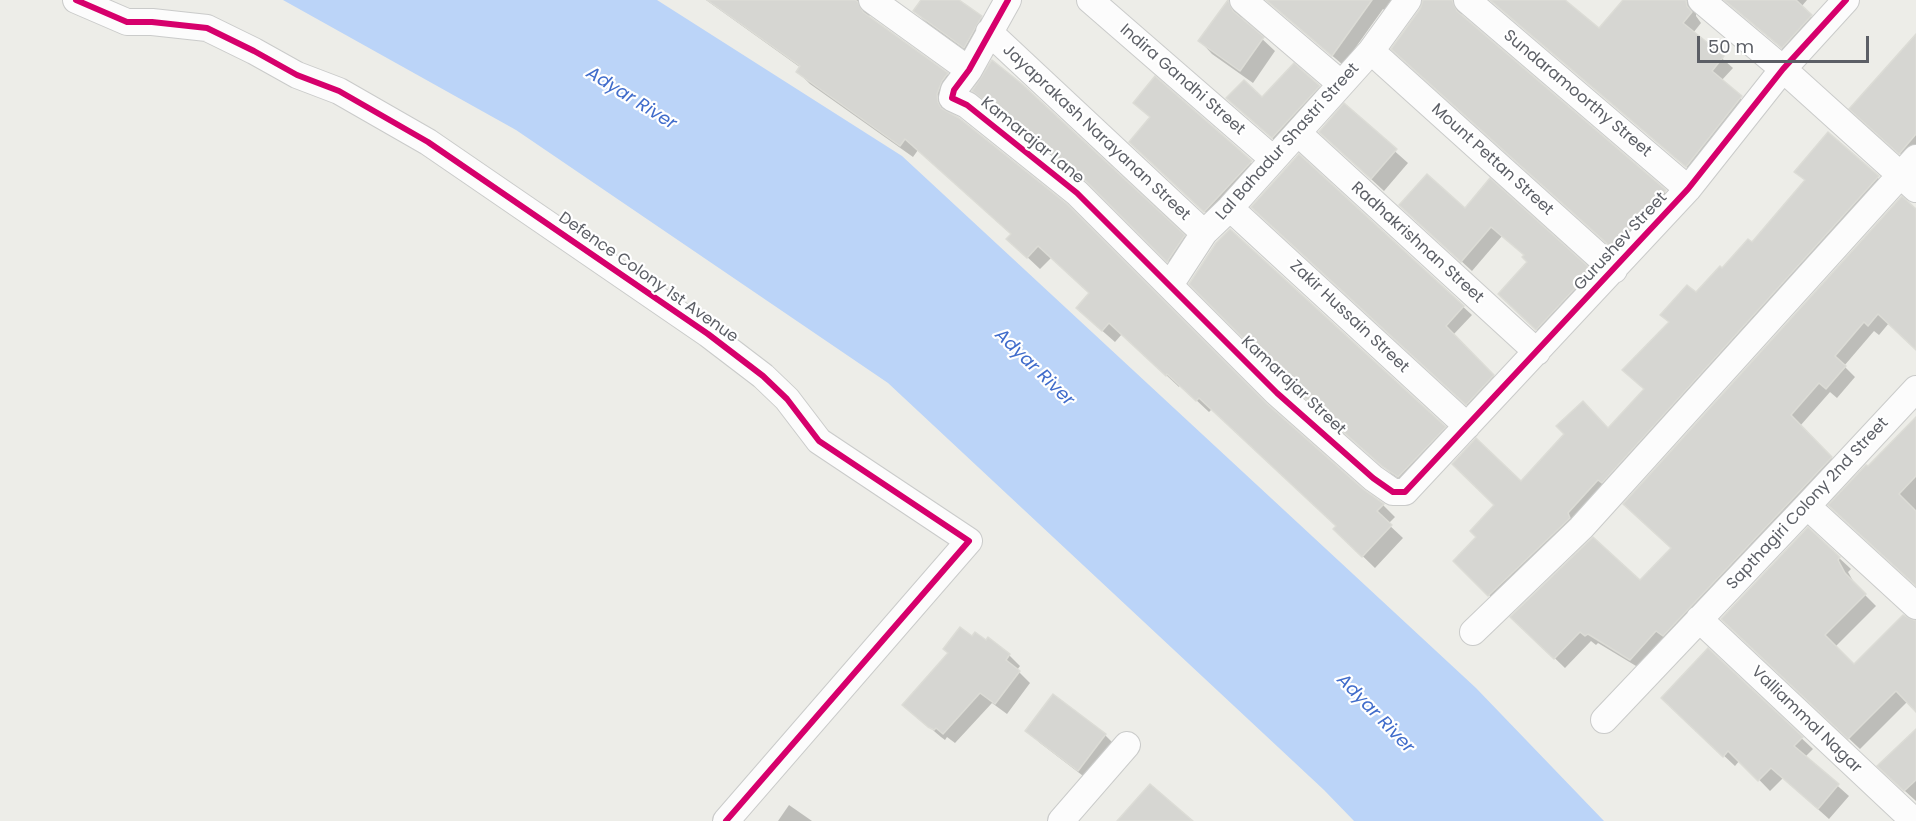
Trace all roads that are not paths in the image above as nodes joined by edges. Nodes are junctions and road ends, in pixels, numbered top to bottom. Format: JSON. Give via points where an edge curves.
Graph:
{"nodes":[{"id":1,"x":76,"y":0,"type":"edge"},
{"id":2,"x":872,"y":0,"type":"edge"},
{"id":3,"x":1008,"y":0,"type":"edge"},
{"id":4,"x":1090,"y":0,"type":"edge"},
{"id":5,"x":1243,"y":0,"type":"edge"},
{"id":6,"x":1408,"y":0,"type":"edge"},
{"id":7,"x":1467,"y":0,"type":"edge"},
{"id":8,"x":1701,"y":0,"type":"edge"},
{"id":9,"x":1846,"y":0,"type":"edge"},
{"id":10,"x":989,"y":32,"type":"junction"},
{"id":11,"x":1371,"y":51,"type":"junction"},
{"id":12,"x":1783,"y":69,"type":"junction"},
{"id":13,"x":969,"y":70,"type":"junction"},
{"id":14,"x":1340,"y":83,"type":"junction"},
{"id":15,"x":1298,"y":133,"type":"junction"},
{"id":16,"x":1273,"y":159,"type":"junction"},
{"id":17,"x":1911,"y":175,"type":"edge"},
{"id":18,"x":1688,"y":189,"type":"junction"},
{"id":19,"x":1230,"y":208,"type":"junction"},
{"id":20,"x":1204,"y":233,"type":"junction"},
{"id":21,"x":1614,"y":270,"type":"junction"},
{"id":22,"x":1170,"y":285,"type":"junction"},
{"id":23,"x":1537,"y":352,"type":"junction"},
{"id":24,"x":1914,"y":396,"type":"edge"},
{"id":25,"x":1467,"y":426,"type":"junction"},
{"id":26,"x":1405,"y":492,"type":"joint"},
{"id":27,"x":1807,"y":506,"type":"junction"},
{"id":28,"x":1916,"y":606,"type":"edge"},
{"id":29,"x":1699,"y":619,"type":"junction"},
{"id":30,"x":1473,"y":632,"type":"dead end"},
{"id":31,"x":1604,"y":720,"type":"dead end"},
{"id":32,"x":1127,"y":745,"type":"dead end"},
{"id":33,"x":726,"y":821,"type":"edge"},
{"id":34,"x":1062,"y":821,"type":"edge"},
{"id":35,"x":1914,"y":821,"type":"edge"}],
"edges":[{"from":1,"to":33,"type":"street","name":"Defence Colony 1st Avenue","via":[[127,22],[207,28],[297,75],[339,91],[428,142],[708,334],[787,399],[819,441],[969,541]]},
{"from":2,"to":13,"type":"street"},
{"from":3,"to":10,"type":"street"},
{"from":4,"to":16,"type":"street","name":"Indira Gandhi Street"},
{"from":5,"to":14,"type":"street"},
{"from":6,"to":11,"type":"street","name":"Lal Bahadur Shastri Street"},
{"from":7,"to":18,"type":"street","name":"Sundaramoorthy Street"},
{"from":8,"to":12,"type":"street"},
{"from":9,"to":12,"type":"street","name":"Gurushev Street"},
{"from":10,"to":13,"type":"street"},
{"from":10,"to":20,"type":"street","name":"Jayaprakash Narayanan Street"},
{"from":11,"to":14,"type":"street","name":"Lal Bahadur Shastri Street"},
{"from":11,"to":21,"type":"street","name":"Mount Pettan Street"},
{"from":12,"to":17,"type":"street"},
{"from":12,"to":18,"type":"street","name":"Gurushev Street"},
{"from":13,"to":22,"type":"street","name":"Kamarajar Lane","via":[[952,98],[967,105],[1077,193]]},
{"from":14,"to":15,"type":"street","name":"Lal Bahadur Shastri Street"},
{"from":15,"to":16,"type":"street","name":"Lal Bahadur Shastri Street"},
{"from":15,"to":23,"type":"street","name":"Radhakrishnan Street"},
{"from":16,"to":19,"type":"street","name":"Lal Bahadur Shastri Street"},
{"from":17,"to":30,"type":"street","via":[[1581,528]]},
{"from":18,"to":21,"type":"street","name":"Gurushev Street"},
{"from":19,"to":20,"type":"street","name":"Lal Bahadur Shastri Street"},
{"from":19,"to":25,"type":"street","name":"Zakir Hussain Street"},
{"from":20,"to":22,"type":"street","name":"Lal Bahadur Shastri Street"},
{"from":21,"to":23,"type":"street","name":"Gurushev Street"},
{"from":22,"to":26,"type":"street","name":"Kamarajar Street","via":[[1277,393],[1373,478],[1393,492]]},
{"from":23,"to":25,"type":"street","name":"Gurushev Street"},
{"from":24,"to":27,"type":"street","name":"Sapthagiri Colony 2nd Street"},
{"from":25,"to":26,"type":"street","name":"Gurushev Street"},
{"from":27,"to":28,"type":"street"},
{"from":27,"to":29,"type":"street","name":"Sapthagiri Colony 2nd Street"},
{"from":29,"to":31,"type":"street","name":"Sapthagiri Colony 2nd Street"},
{"from":29,"to":35,"type":"street","name":"Valliammal Nagar"},
{"from":32,"to":34,"type":"street"}]}
